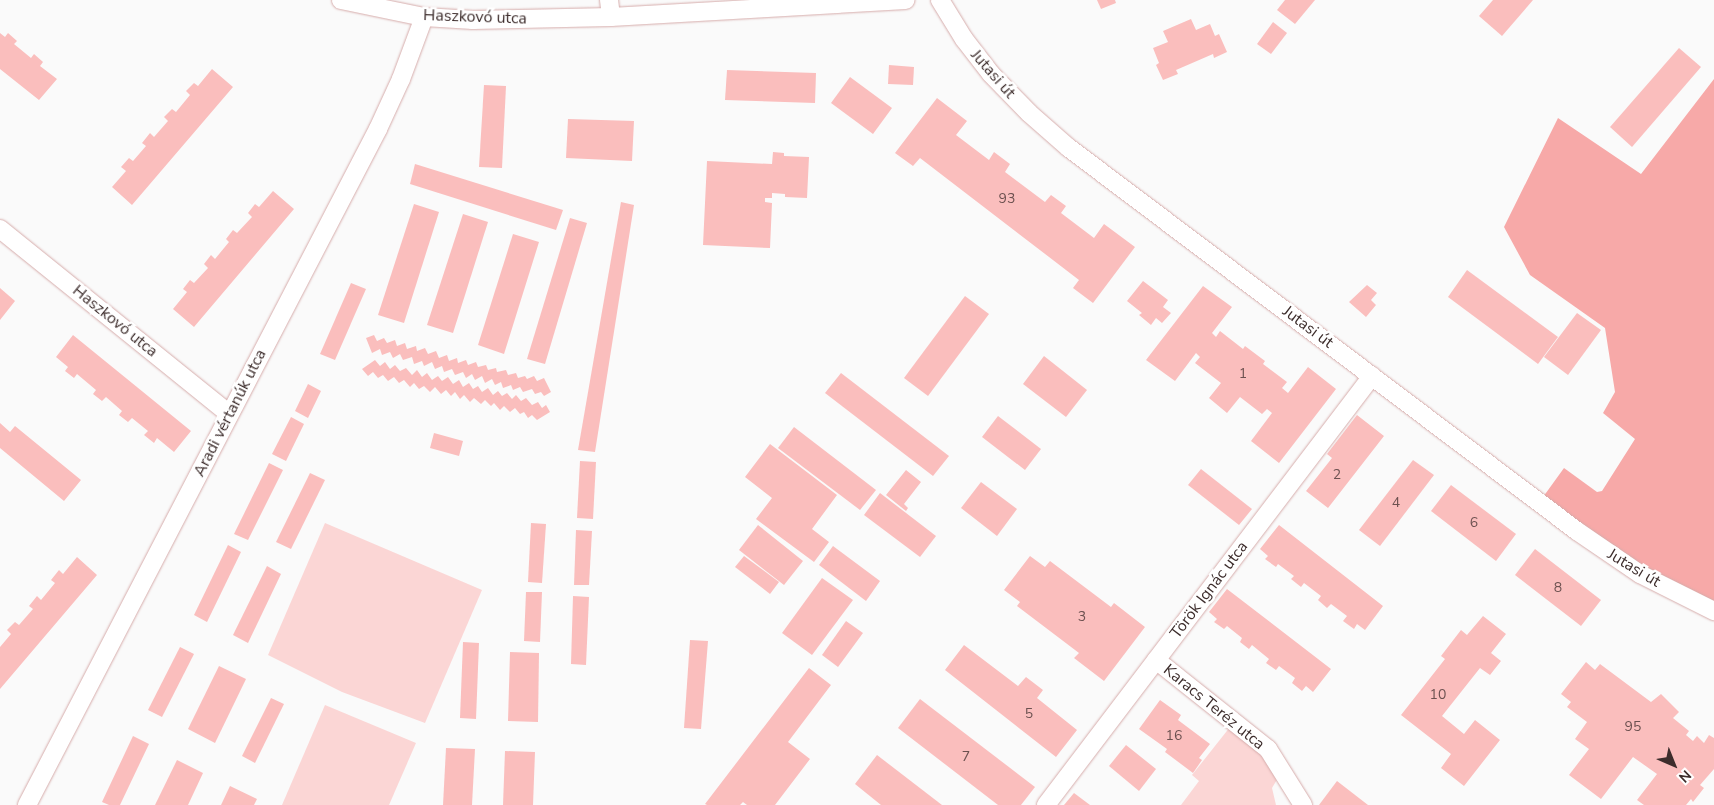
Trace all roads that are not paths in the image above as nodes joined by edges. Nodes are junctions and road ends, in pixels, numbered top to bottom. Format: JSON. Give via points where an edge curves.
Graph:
{"nodes":[{"id":1,"x":341,"y":0,"type":"edge"},
{"id":2,"x":906,"y":0,"type":"edge"},
{"id":3,"x":940,"y":0,"type":"edge"},
{"id":4,"x":610,"y":8,"type":"edge"},
{"id":5,"x":424,"y":17,"type":"junction"},
{"id":6,"x":0,"y":229,"type":"edge"},
{"id":7,"x":1372,"y":376,"type":"junction"},
{"id":8,"x":230,"y":414,"type":"junction"},
{"id":9,"x":1714,"y":611,"type":"edge"},
{"id":10,"x":1156,"y":660,"type":"junction"},
{"id":11,"x":27,"y":805,"type":"edge"},
{"id":12,"x":1046,"y":805,"type":"edge"},
{"id":13,"x":1303,"y":805,"type":"edge"}],
"edges":[{"from":1,"to":5,"type":"street","name":"Haszkovó utca"},
{"from":2,"to":4,"type":"street","name":"Haszkovó utca"},
{"from":3,"to":7,"type":"street","name":"Jutasi út","via":[[991,74],[1062,142]]},
{"from":4,"to":5,"type":"street","name":"Haszkovó utca","via":[[473,20]]},
{"from":5,"to":8,"type":"street","name":"Aradi vértanúk utca","via":[[378,130]]},
{"from":6,"to":8,"type":"street","name":"Haszkovó utca"},
{"from":7,"to":9,"type":"street","name":"Jutasi út","via":[[1585,537],[1640,574]]},
{"from":7,"to":10,"type":"street","name":"Török Ignác utca"},
{"from":8,"to":11,"type":"street","name":"Aradi vértanúk utca"},
{"from":10,"to":12,"type":"street","name":"Török Ignác utca"},
{"from":10,"to":13,"type":"street","name":"Karacs Teréz utca","via":[[1268,749]]}]}
